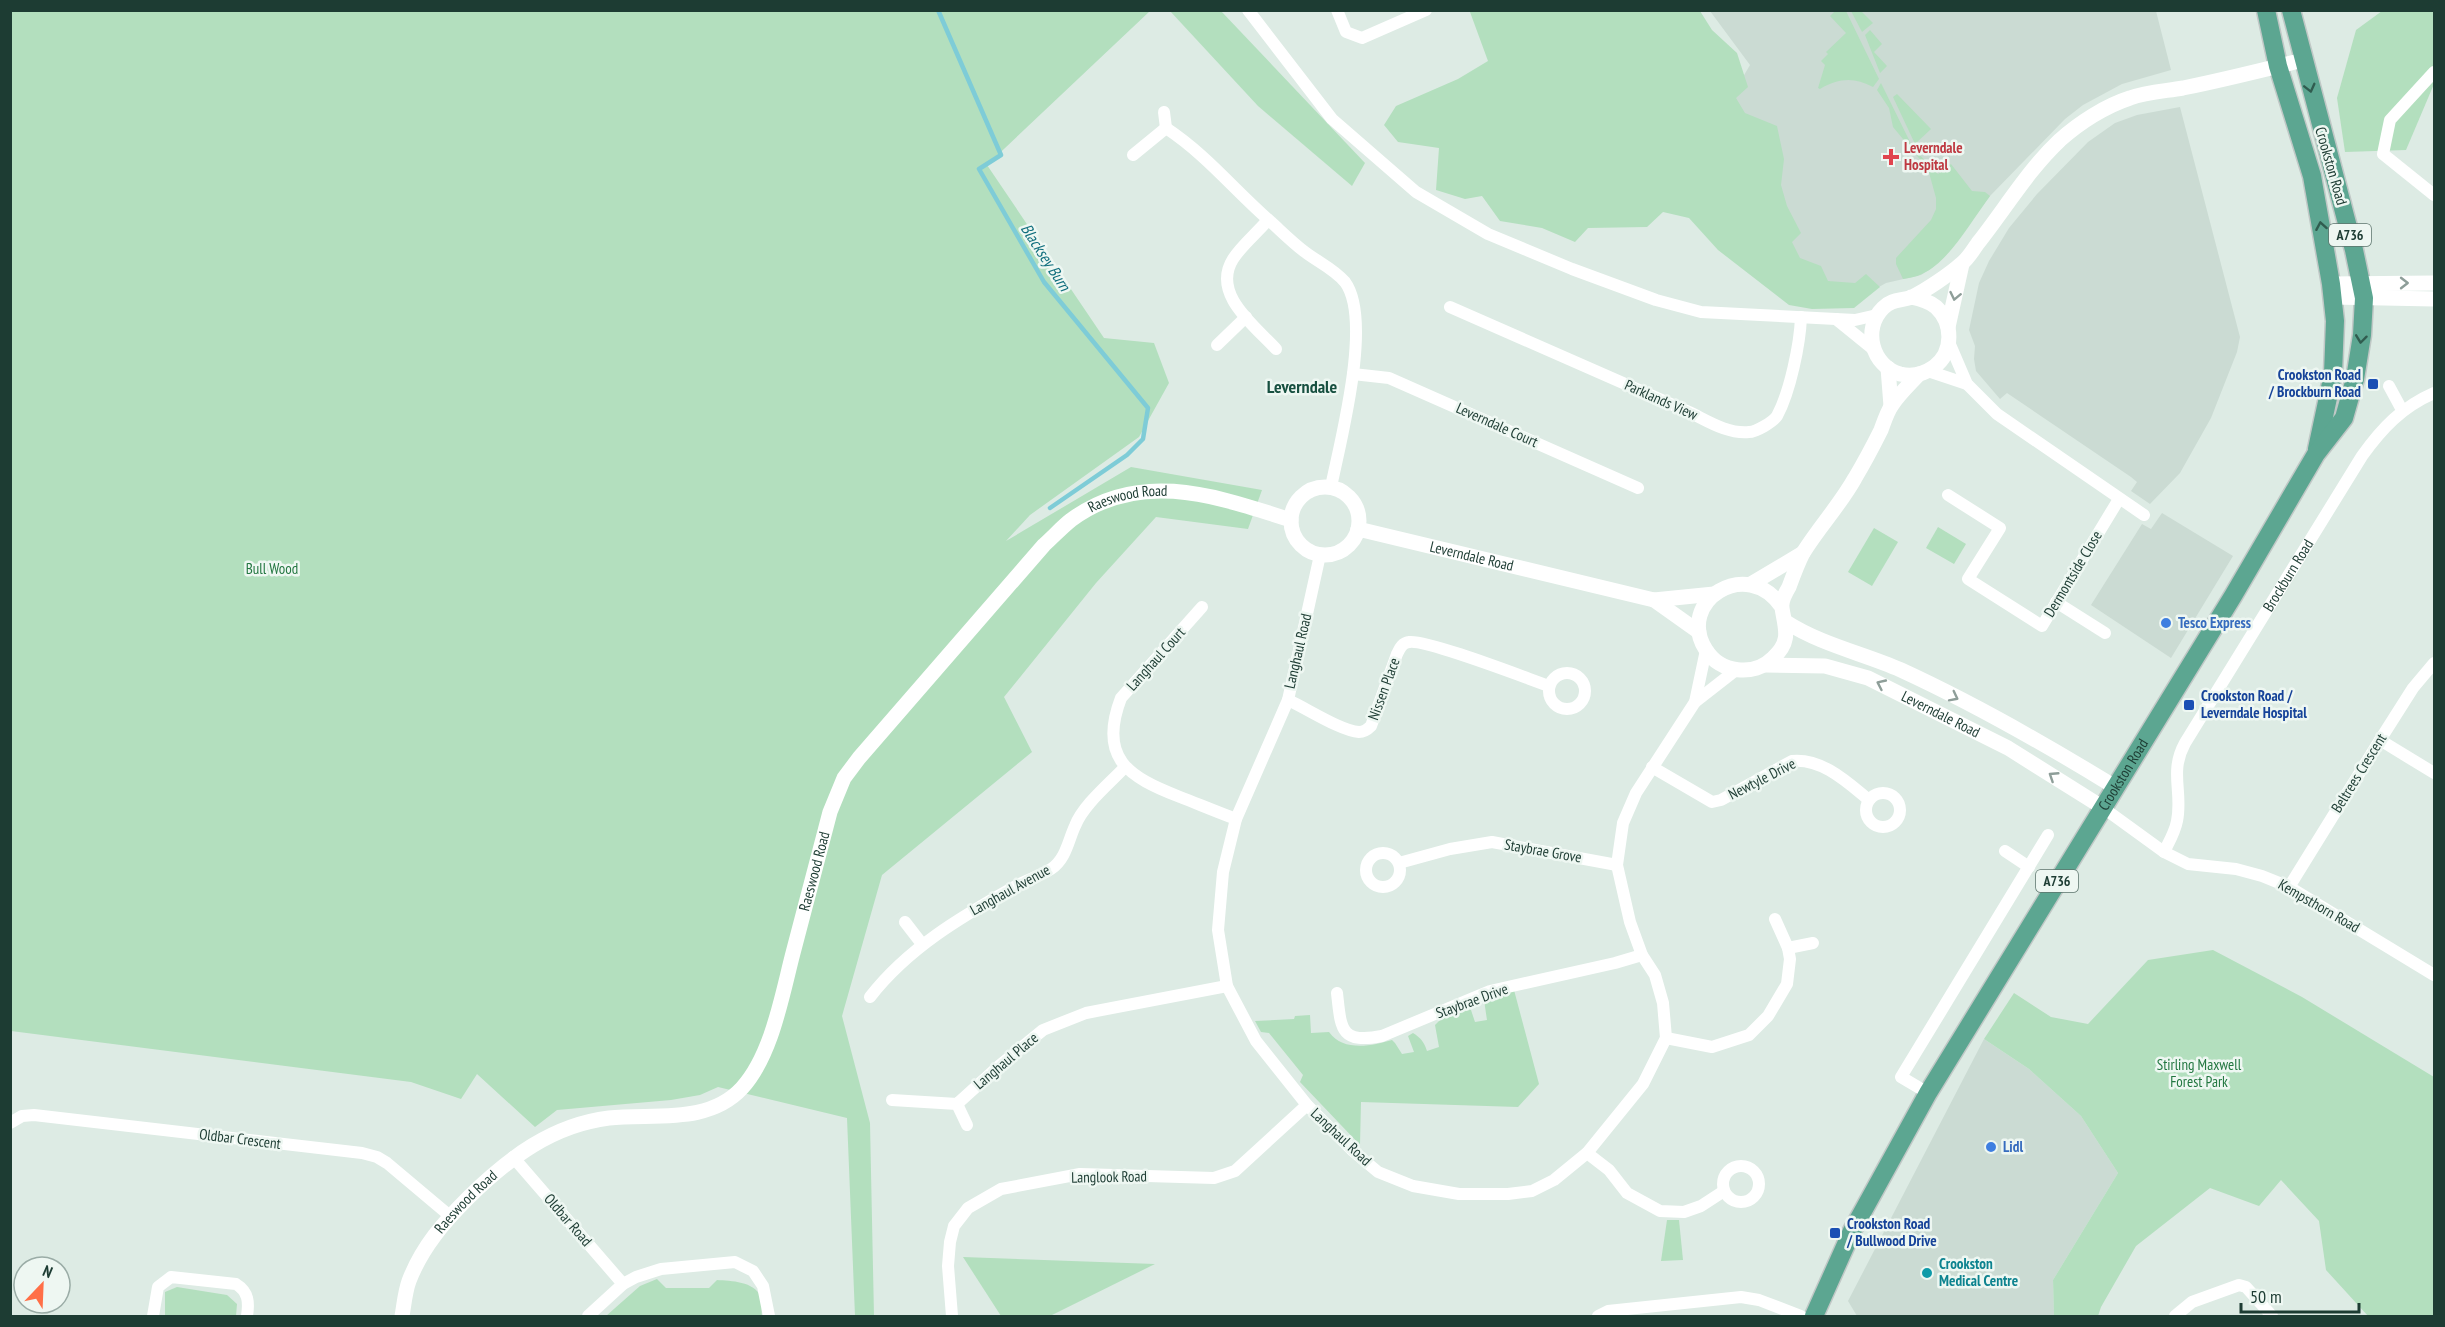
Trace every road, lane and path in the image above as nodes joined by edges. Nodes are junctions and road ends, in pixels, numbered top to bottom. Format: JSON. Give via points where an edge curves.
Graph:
{"nodes":[{"id":1,"x":1248,"y":10,"type":"edge"},
{"id":2,"x":1337,"y":10,"type":"edge"},
{"id":3,"x":1425,"y":10,"type":"edge"},
{"id":4,"x":2266,"y":10,"type":"edge"},
{"id":5,"x":2291,"y":10,"type":"edge"},
{"id":6,"x":2303,"y":60,"type":"junction"},
{"id":7,"x":2278,"y":66,"type":"junction"},
{"id":8,"x":2434,"y":72,"type":"edge"},
{"id":9,"x":1164,"y":112,"type":"dead end"},
{"id":10,"x":1167,"y":128,"type":"junction"},
{"id":11,"x":1133,"y":155,"type":"dead end"},
{"id":12,"x":2434,"y":195,"type":"edge"},
{"id":13,"x":1268,"y":220,"type":"junction"},
{"id":14,"x":1962,"y":264,"type":"junction"},
{"id":15,"x":2434,"y":283,"type":"edge"},
{"id":16,"x":2332,"y":290,"type":"junction"},
{"id":17,"x":2362,"y":290,"type":"junction"},
{"id":18,"x":1911,"y":297,"type":"junction"},
{"id":19,"x":2434,"y":299,"type":"edge"},
{"id":20,"x":1450,"y":307,"type":"dead end"},
{"id":21,"x":1877,"y":315,"type":"junction"},
{"id":22,"x":1246,"y":317,"type":"junction"},
{"id":23,"x":1801,"y":317,"type":"junction"},
{"id":24,"x":1836,"y":319,"type":"junction"},
{"id":25,"x":1948,"y":335,"type":"junction"},
{"id":26,"x":1217,"y":345,"type":"dead end"},
{"id":27,"x":1276,"y":349,"type":"dead end"},
{"id":28,"x":1873,"y":349,"type":"junction"},
{"id":29,"x":1888,"y":368,"type":"junction"},
{"id":30,"x":1923,"y":373,"type":"junction"},
{"id":31,"x":1353,"y":374,"type":"junction"},
{"id":32,"x":1967,"y":384,"type":"junction"},
{"id":33,"x":2389,"y":386,"type":"dead end"},
{"id":34,"x":2434,"y":393,"type":"edge"},
{"id":35,"x":1891,"y":406,"type":"junction"},
{"id":36,"x":2403,"y":410,"type":"junction"},
{"id":37,"x":2316,"y":454,"type":"junction"},
{"id":38,"x":1331,"y":487,"type":"junction"},
{"id":39,"x":1638,"y":488,"type":"dead end"},
{"id":40,"x":1948,"y":495,"type":"dead end"},
{"id":41,"x":2119,"y":499,"type":"junction"},
{"id":42,"x":2144,"y":515,"type":"dead end"},
{"id":43,"x":1291,"y":520,"type":"junction"},
{"id":44,"x":1358,"y":529,"type":"junction"},
{"id":45,"x":1803,"y":553,"type":"junction"},
{"id":46,"x":1320,"y":555,"type":"junction"},
{"id":47,"x":1751,"y":584,"type":"junction"},
{"id":48,"x":1714,"y":594,"type":"junction"},
{"id":49,"x":1654,"y":600,"type":"junction"},
{"id":50,"x":2056,"y":602,"type":"junction"},
{"id":51,"x":1202,"y":607,"type":"dead end"},
{"id":52,"x":1782,"y":607,"type":"junction"},
{"id":53,"x":1786,"y":622,"type":"junction"},
{"id":54,"x":1699,"y":632,"type":"junction"},
{"id":55,"x":2104,"y":633,"type":"dead end"},
{"id":56,"x":1706,"y":650,"type":"junction"},
{"id":57,"x":2434,"y":663,"type":"edge"},
{"id":58,"x":1765,"y":665,"type":"junction"},
{"id":59,"x":1736,"y":670,"type":"junction"},
{"id":60,"x":1549,"y":686,"type":"dead end"},
{"id":61,"x":1288,"y":700,"type":"junction"},
{"id":62,"x":1695,"y":702,"type":"junction"},
{"id":63,"x":2380,"y":740,"type":"junction"},
{"id":64,"x":1125,"y":767,"type":"junction"},
{"id":65,"x":1652,"y":768,"type":"junction"},
{"id":66,"x":2434,"y":774,"type":"edge"},
{"id":67,"x":2115,"y":787,"type":"junction"},
{"id":68,"x":1869,"y":800,"type":"dead end"},
{"id":69,"x":2102,"y":807,"type":"junction"},
{"id":70,"x":1236,"y":819,"type":"junction"},
{"id":71,"x":2048,"y":835,"type":"dead end"},
{"id":72,"x":2005,"y":851,"type":"dead end"},
{"id":73,"x":2164,"y":852,"type":"junction"},
{"id":74,"x":1399,"y":863,"type":"dead end"},
{"id":75,"x":1617,"y":865,"type":"junction"},
{"id":76,"x":2030,"y":867,"type":"junction"},
{"id":77,"x":2289,"y":887,"type":"junction"},
{"id":78,"x":1775,"y":919,"type":"dead end"},
{"id":79,"x":905,"y":922,"type":"dead end"},
{"id":80,"x":1813,"y":943,"type":"dead end"},
{"id":81,"x":922,"y":944,"type":"junction"},
{"id":82,"x":1788,"y":948,"type":"junction"},
{"id":83,"x":1642,"y":955,"type":"junction"},
{"id":84,"x":2434,"y":975,"type":"edge"},
{"id":85,"x":1227,"y":986,"type":"junction"},
{"id":86,"x":1337,"y":993,"type":"dead end"},
{"id":87,"x":870,"y":997,"type":"dead end"},
{"id":88,"x":1666,"y":1038,"type":"junction"},
{"id":89,"x":1928,"y":1093,"type":"junction"},
{"id":90,"x":892,"y":1100,"type":"dead end"},
{"id":91,"x":957,"y":1104,"type":"junction"},
{"id":92,"x":1307,"y":1106,"type":"junction"},
{"id":93,"x":10,"y":1123,"type":"edge"},
{"id":94,"x":967,"y":1125,"type":"dead end"},
{"id":95,"x":1587,"y":1153,"type":"junction"},
{"id":96,"x":513,"y":1157,"type":"junction"},
{"id":97,"x":1724,"y":1191,"type":"dead end"},
{"id":98,"x":450,"y":1216,"type":"junction"},
{"id":99,"x":623,"y":1284,"type":"junction"},
{"id":100,"x":153,"y":1317,"type":"edge"},
{"id":101,"x":247,"y":1317,"type":"edge"},
{"id":102,"x":402,"y":1317,"type":"edge"},
{"id":103,"x":588,"y":1317,"type":"edge"},
{"id":104,"x":769,"y":1317,"type":"edge"},
{"id":105,"x":952,"y":1317,"type":"edge"},
{"id":106,"x":1598,"y":1317,"type":"edge"},
{"id":107,"x":1801,"y":1317,"type":"edge"},
{"id":108,"x":1814,"y":1317,"type":"edge"},
{"id":109,"x":2175,"y":1317,"type":"edge"},
{"id":110,"x":2271,"y":1317,"type":"edge"}],
"edges":[{"from":1,"to":23,"type":"street","via":[[1332,119],[1416,192],[1488,234],[1656,300],[1701,312]]},
{"from":2,"to":3,"type":"street","via":[[1346,32],[1362,38]]},
{"from":4,"to":7,"type":"main road","name":"Crookston Road","number":"A736"},
{"from":5,"to":6,"type":"main road","name":"Crookston Road","number":"A736"},
{"from":6,"to":7,"type":"street"},
{"from":6,"to":17,"type":"main road","name":"Crookston Road","number":"A736","one_way":true},
{"from":7,"to":14,"type":"street","via":[[2130,98],[2092,116],[2060,140]]},
{"from":16,"to":7,"type":"main road","name":"Crookston Road","number":"A736","one_way":true,"via":[[2312,176]]},
{"from":8,"to":12,"type":"street","via":[[2390,120],[2384,154]]},
{"from":9,"to":10,"type":"street"},
{"from":10,"to":11,"type":"street"},
{"from":10,"to":13,"type":"street","via":[[1194,147]]},
{"from":13,"to":22,"type":"street","via":[[1235,257],[1228,272],[1230,296]]},
{"from":13,"to":31,"type":"street","via":[[1339,276],[1350,291],[1356,311]]},
{"from":14,"to":18,"type":"street"},
{"from":14,"to":25,"type":"street","one_way":true},
{"from":17,"to":15,"type":"street","one_way":true},
{"from":16,"to":17,"type":"street"},
{"from":16,"to":37,"type":"main road","name":"Crookston Road","number":"A736","via":[[2333,374]]},
{"from":17,"to":19,"type":"street"},
{"from":17,"to":37,"type":"main road","name":"Crookston Road","number":"A736","one_way":true,"via":[[2362,335],[2355,380],[2344,418]]},
{"from":18,"to":21,"type":"street","via":[[1890,303]]},
{"from":18,"to":25,"type":"street","via":[[1935,306],[1943,315]]},
{"from":20,"to":23,"type":"street","name":"Parklands View","via":[[1724,430],[1751,433],[1776,418],[1791,376]]},
{"from":21,"to":24,"type":"street"},
{"from":21,"to":28,"type":"street","via":[[1871,336]]},
{"from":22,"to":26,"type":"street"},
{"from":22,"to":27,"type":"street"},
{"from":23,"to":24,"type":"street"},
{"from":24,"to":28,"type":"street"},
{"from":25,"to":30,"type":"street","via":[[1945,354]]},
{"from":25,"to":32,"type":"street"},
{"from":28,"to":29,"type":"street"},
{"from":29,"to":30,"type":"street","via":[[1900,374]]},
{"from":29,"to":35,"type":"street"},
{"from":30,"to":32,"type":"street"},
{"from":30,"to":35,"type":"street"},
{"from":31,"to":38,"type":"street"},
{"from":31,"to":39,"type":"street","name":"Leverndale Court","via":[[1389,378]]},
{"from":32,"to":41,"type":"street","via":[[1997,414]]},
{"from":33,"to":36,"type":"street"},
{"from":34,"to":36,"type":"street","name":"Brockburn Road"},
{"from":35,"to":45,"type":"street","via":[[1855,480]]},
{"from":36,"to":73,"type":"street","name":"Brockburn Road","via":[[2362,456],[2179,754],[2177,823]]},
{"from":37,"to":67,"type":"main road","name":"Crookston Road","number":"A736"},
{"from":38,"to":43,"type":"street","via":[[1304,494],[1295,505]]},
{"from":38,"to":44,"type":"street","via":[[1345,493],[1354,503]]},
{"from":40,"to":50,"type":"street","name":"Dermontside Close","via":[[2000,528],[1968,579],[2042,626]]},
{"from":41,"to":42,"type":"street"},
{"from":41,"to":50,"type":"street","name":"Dermontside Close"},
{"from":43,"to":46,"type":"street","via":[[1297,542]]},
{"from":43,"to":96,"type":"street","name":"Raeswood Road","via":[[1186,491],[1158,490],[1115,497],[1071,520],[1044,545],[874,738],[844,778],[830,812],[768,1040],[743,1087],[705,1111],[578,1124]]},
{"from":44,"to":46,"type":"street","via":[[1343,551]]},
{"from":44,"to":49,"type":"street","name":"Leverndale Road"},
{"from":45,"to":47,"type":"street"},
{"from":45,"to":52,"type":"street"},
{"from":46,"to":61,"type":"street","name":"Langhaul Road"},
{"from":47,"to":48,"type":"street","via":[[1731,585]]},
{"from":47,"to":52,"type":"street","via":[[1769,592]]},
{"from":48,"to":49,"type":"street","name":"Leverndale Road"},
{"from":48,"to":54,"type":"street","via":[[1702,611]]},
{"from":49,"to":54,"type":"street","name":"Leverndale Road"},
{"from":50,"to":55,"type":"street"},
{"from":51,"to":64,"type":"street","name":"Langhaul Court","via":[[1121,698],[1112,735]]},
{"from":52,"to":53,"type":"street"},
{"from":53,"to":58,"type":"street","via":[[1779,651]]},
{"from":53,"to":67,"type":"street","name":"Leverndale Road","one_way":true,"via":[[1815,638],[1902,671],[2009,724]]},
{"from":54,"to":56,"type":"street"},
{"from":56,"to":59,"type":"street","via":[[1719,663]]},
{"from":56,"to":62,"type":"street","name":"Langhaul Road"},
{"from":57,"to":63,"type":"street","name":"Beltrees Crescent"},
{"from":58,"to":59,"type":"street"},
{"from":69,"to":58,"type":"street","name":"Leverndale Road","one_way":true,"via":[[2008,748],[1868,678],[1825,666]]},
{"from":59,"to":62,"type":"street","name":"Langhaul Road"},
{"from":60,"to":61,"type":"street","name":"Nissen Place","via":[[1413,641],[1401,646],[1371,726],[1365,731],[1343,728]]},
{"from":61,"to":70,"type":"street","name":"Langhaul Road"},
{"from":62,"to":65,"type":"street","name":"Langhaul Road"},
{"from":63,"to":66,"type":"street"},
{"from":63,"to":77,"type":"street","name":"Beltrees Crescent"},
{"from":64,"to":70,"type":"street","name":"Langhaul Court","via":[[1146,784]]},
{"from":64,"to":81,"type":"street","name":"Langhaul Avenue","via":[[1083,811],[1065,854],[1052,869],[961,917]]},
{"from":65,"to":68,"type":"street","name":"Newtyle Drive","via":[[1712,802],[1792,760],[1806,759],[1845,780]]},
{"from":65,"to":75,"type":"street","name":"Langhaul Road","via":[[1623,823]]},
{"from":67,"to":69,"type":"main road","name":"Crookston Road","number":"A736"},
{"from":69,"to":73,"type":"street","name":"Kempsthorn Road"},
{"from":69,"to":89,"type":"main road","name":"Crookston Road","number":"A736"},
{"from":70,"to":85,"type":"street","name":"Langhaul Road","via":[[1223,872],[1218,930]]},
{"from":71,"to":76,"type":"street"},
{"from":72,"to":76,"type":"street"},
{"from":73,"to":77,"type":"street","name":"Kempsthorn Road","via":[[2188,864],[2236,869]]},
{"from":74,"to":75,"type":"street","name":"Staybrae Grove","via":[[1492,842]]},
{"from":75,"to":83,"type":"street","name":"Langhaul Road"},
{"from":76,"to":89,"type":"street","via":[[1901,1077]]},
{"from":77,"to":84,"type":"street","name":"Kempsthorn Road"},
{"from":78,"to":82,"type":"street"},
{"from":79,"to":81,"type":"street"},
{"from":80,"to":82,"type":"street"},
{"from":81,"to":87,"type":"street","name":"Langhaul Avenue","via":[[886,976]]},
{"from":82,"to":88,"type":"street","via":[[1787,984],[1768,1016],[1749,1035],[1712,1047]]},
{"from":83,"to":86,"type":"street","name":"Staybrae Drive","via":[[1490,991],[1364,1040],[1348,1036],[1340,1027]]},
{"from":83,"to":88,"type":"street","name":"Langhaul Road","via":[[1655,975],[1664,1003]]},
{"from":85,"to":91,"type":"street","name":"Langhaul Place","via":[[1086,1013],[1043,1030]]},
{"from":85,"to":92,"type":"street","name":"Langhaul Road","via":[[1256,1041]]},
{"from":88,"to":95,"type":"street","name":"Langhaul Road","via":[[1643,1084]]},
{"from":89,"to":108,"type":"main road","name":"Crookston Road","number":"A736","via":[[1852,1231]]},
{"from":90,"to":91,"type":"street"},
{"from":91,"to":94,"type":"street"},
{"from":92,"to":95,"type":"street","name":"Langhaul Road","via":[[1378,1172],[1413,1186],[1447,1192],[1532,1191],[1554,1180]]},
{"from":92,"to":105,"type":"street","name":"Langlook Road","via":[[1235,1171],[1214,1178],[1080,1174],[1001,1189],[968,1208],[954,1226],[950,1242]]},
{"from":93,"to":98,"type":"street","name":"Oldbar Crescent","via":[[34,1114],[362,1153],[387,1162]]},
{"from":95,"to":97,"type":"street","via":[[1609,1170],[1627,1192],[1660,1211],[1683,1212]]},
{"from":96,"to":98,"type":"street","name":"Raeswood Road"},
{"from":96,"to":99,"type":"street","name":"Oldbar Road"},
{"from":98,"to":102,"type":"street","name":"Raeswood Road","via":[[425,1249],[408,1282]]},
{"from":99,"to":103,"type":"street"},
{"from":99,"to":104,"type":"street","via":[[661,1269],[735,1262],[753,1272],[763,1286]]},
{"from":100,"to":101,"type":"street","via":[[158,1287],[171,1277],[236,1284],[244,1289],[249,1302]]},
{"from":106,"to":107,"type":"street","via":[[1608,1311],[1741,1297]]},
{"from":109,"to":110,"type":"street","via":[[2192,1302],[2239,1285],[2246,1287]]}]}
